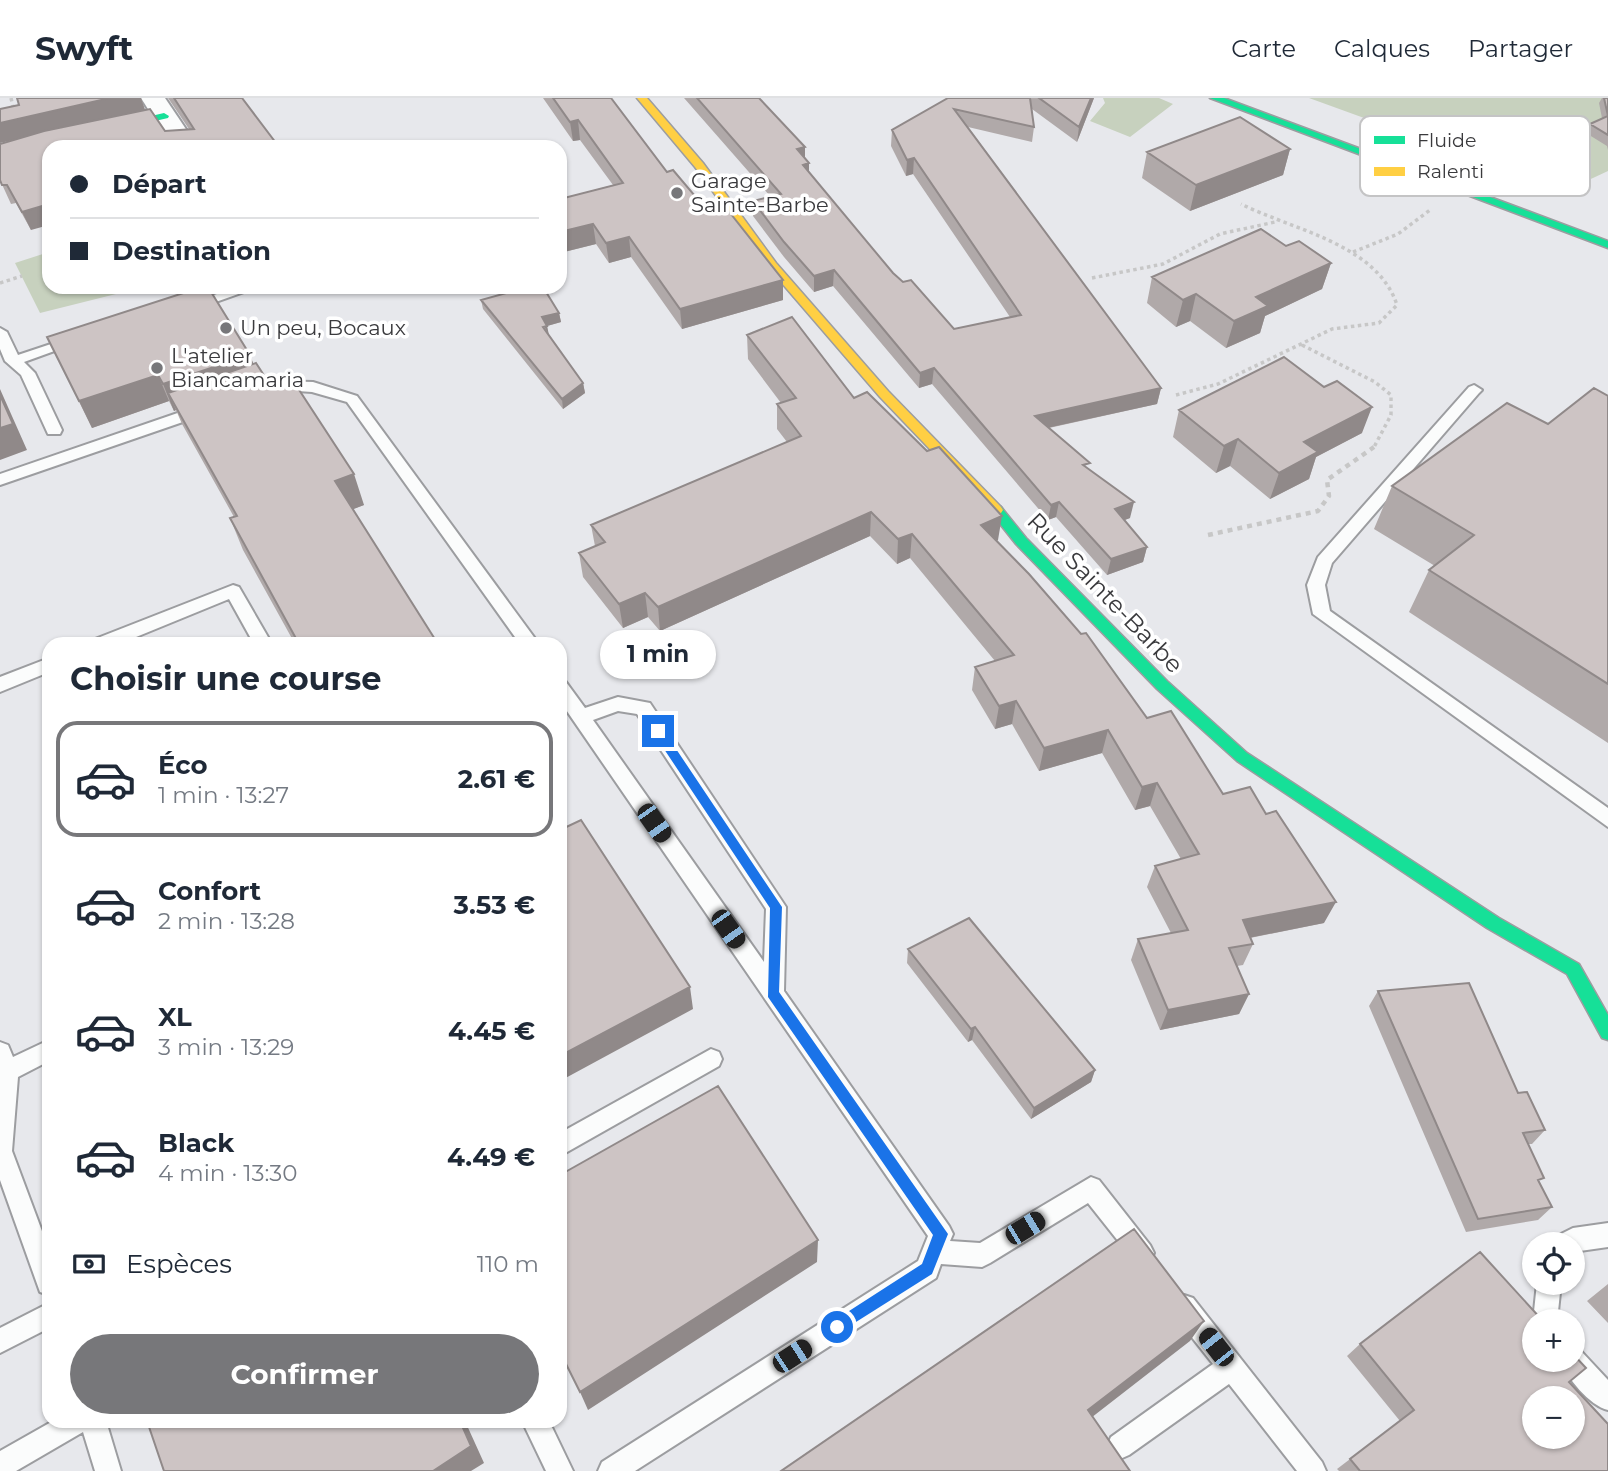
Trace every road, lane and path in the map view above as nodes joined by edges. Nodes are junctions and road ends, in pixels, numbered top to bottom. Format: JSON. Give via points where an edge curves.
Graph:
{"nodes":[{"id":1,"x":642,"y":98,"type":"edge"},
{"id":2,"x":1215,"y":98,"type":"edge"},
{"id":3,"x":158,"y":107,"type":"edge"},
{"id":4,"x":47,"y":140,"type":"edge"},
{"id":5,"x":180,"y":140,"type":"edge"},
{"id":6,"x":42,"y":142,"type":"edge"},
{"id":7,"x":1360,"y":152,"type":"edge"},
{"id":8,"x":0,"y":154,"type":"edge"},
{"id":9,"x":1444,"y":196,"type":"edge"},
{"id":10,"x":1477,"y":196,"type":"edge"},
{"id":11,"x":1241,"y":204,"type":"dead end"},
{"id":12,"x":1275,"y":222,"type":"junction"},
{"id":13,"x":1608,"y":245,"type":"edge"},
{"id":14,"x":1353,"y":252,"type":"junction"},
{"id":15,"x":22,"y":276,"type":"dead end"},
{"id":16,"x":1091,"y":278,"type":"dead end"},
{"id":17,"x":0,"y":283,"type":"edge"},
{"id":18,"x":229,"y":294,"type":"edge"},
{"id":19,"x":172,"y":312,"type":"edge"},
{"id":20,"x":0,"y":332,"type":"edge"},
{"id":21,"x":92,"y":336,"type":"edge"},
{"id":22,"x":1301,"y":344,"type":"junction"},
{"id":23,"x":13,"y":361,"type":"junction"},
{"id":24,"x":256,"y":390,"type":"edge"},
{"id":25,"x":1474,"y":390,"type":"dead end"},
{"id":26,"x":1176,"y":395,"type":"dead end"},
{"id":27,"x":218,"y":404,"type":"edge"},
{"id":28,"x":54,"y":430,"type":"dead end"},
{"id":29,"x":0,"y":480,"type":"edge"},
{"id":30,"x":1208,"y":535,"type":"dead end"},
{"id":31,"x":118,"y":637,"type":"edge"},
{"id":32,"x":260,"y":637,"type":"edge"},
{"id":33,"x":525,"y":637,"type":"edge"},
{"id":34,"x":42,"y":668,"type":"edge"},
{"id":35,"x":0,"y":685,"type":"edge"},
{"id":36,"x":567,"y":697,"type":"edge"},
{"id":37,"x":581,"y":717,"type":"junction"},
{"id":38,"x":1608,"y":819,"type":"edge"},
{"id":39,"x":773,"y":993,"type":"junction"},
{"id":40,"x":1608,"y":1032,"type":"edge"},
{"id":41,"x":42,"y":1052,"type":"edge"},
{"id":42,"x":710,"y":1059,"type":"dead end"},
{"id":43,"x":3,"y":1061,"type":"edge"},
{"id":44,"x":567,"y":1141,"type":"edge"},
{"id":45,"x":1,"y":1152,"type":"edge"},
{"id":46,"x":1608,"y":1235,"type":"edge"},
{"id":47,"x":1585,"y":1238,"type":"edge"},
{"id":48,"x":934,"y":1252,"type":"junction"},
{"id":49,"x":42,"y":1264,"type":"edge"},
{"id":50,"x":1157,"y":1272,"type":"edge"},
{"id":51,"x":1174,"y":1293,"type":"edge"},
{"id":52,"x":42,"y":1319,"type":"edge"},
{"id":53,"x":0,"y":1341,"type":"edge"},
{"id":54,"x":1231,"y":1367,"type":"junction"},
{"id":55,"x":1583,"y":1372,"type":"edge"},
{"id":56,"x":1607,"y":1398,"type":"edge"},
{"id":57,"x":66,"y":1428,"type":"edge"},
{"id":58,"x":95,"y":1428,"type":"edge"},
{"id":59,"x":538,"y":1428,"type":"edge"},
{"id":60,"x":1119,"y":1446,"type":"dead end"},
{"id":61,"x":0,"y":1466,"type":"edge"},
{"id":62,"x":108,"y":1471,"type":"edge"},
{"id":63,"x":560,"y":1471,"type":"edge"},
{"id":64,"x":611,"y":1471,"type":"edge"},
{"id":65,"x":1313,"y":1471,"type":"edge"}],
"edges":[{"from":1,"to":40,"type":"street","name":"Rue Sainte-Barbe","via":[[699,165],[772,265],[884,394],[1162,685],[1242,757],[1288,790],[1493,923],[1573,969]]},
{"from":2,"to":7,"type":"street"},
{"from":3,"to":4,"type":"street"},
{"from":3,"to":5,"type":"street"},
{"from":6,"to":8,"type":"street"},
{"from":9,"to":14,"type":"path","via":[[1412,227]]},
{"from":10,"to":13,"type":"street"},
{"from":11,"to":12,"type":"path"},
{"from":12,"to":14,"type":"path"},
{"from":12,"to":16,"type":"path","via":[[1220,234],[1163,264]]},
{"from":14,"to":22,"type":"path","via":[[1389,284],[1397,305],[1379,323],[1332,329]]},
{"from":15,"to":17,"type":"path"},
{"from":18,"to":19,"type":"lane"},
{"from":20,"to":23,"type":"lane"},
{"from":21,"to":23,"type":"lane"},
{"from":22,"to":26,"type":"path","via":[[1218,384]]},
{"from":22,"to":30,"type":"path","via":[[1391,395],[1393,410],[1378,445],[1327,481],[1329,496],[1318,511]]},
{"from":23,"to":28,"type":"lane","via":[[27,373]]},
{"from":24,"to":33,"type":"lane","via":[[313,387],[352,399]]},
{"from":25,"to":38,"type":"lane","via":[[1324,561],[1316,585],[1322,614]]},
{"from":27,"to":29,"type":"lane"},
{"from":31,"to":32,"type":"lane","via":[[233,591]]},
{"from":34,"to":35,"type":"lane"},
{"from":36,"to":37,"type":"lane"},
{"from":37,"to":39,"type":"lane"},
{"from":37,"to":39,"type":"lane","via":[[618,704],[643,708],[776,907]]},
{"from":39,"to":48,"type":"lane","via":[[941,1234]]},
{"from":41,"to":43,"type":"lane"},
{"from":42,"to":44,"type":"lane"},
{"from":43,"to":45,"type":"lane"},
{"from":45,"to":49,"type":"lane"},
{"from":46,"to":47,"type":"lane"},
{"from":48,"to":50,"type":"lane","via":[[982,1255],[1091,1188]]},
{"from":48,"to":64,"type":"lane","via":[[927,1269]]},
{"from":51,"to":54,"type":"lane"},
{"from":52,"to":53,"type":"lane"},
{"from":54,"to":60,"type":"lane"},
{"from":54,"to":65,"type":"lane"},
{"from":55,"to":56,"type":"lane"},
{"from":57,"to":61,"type":"lane"},
{"from":58,"to":62,"type":"lane"},
{"from":59,"to":63,"type":"lane"}]}
